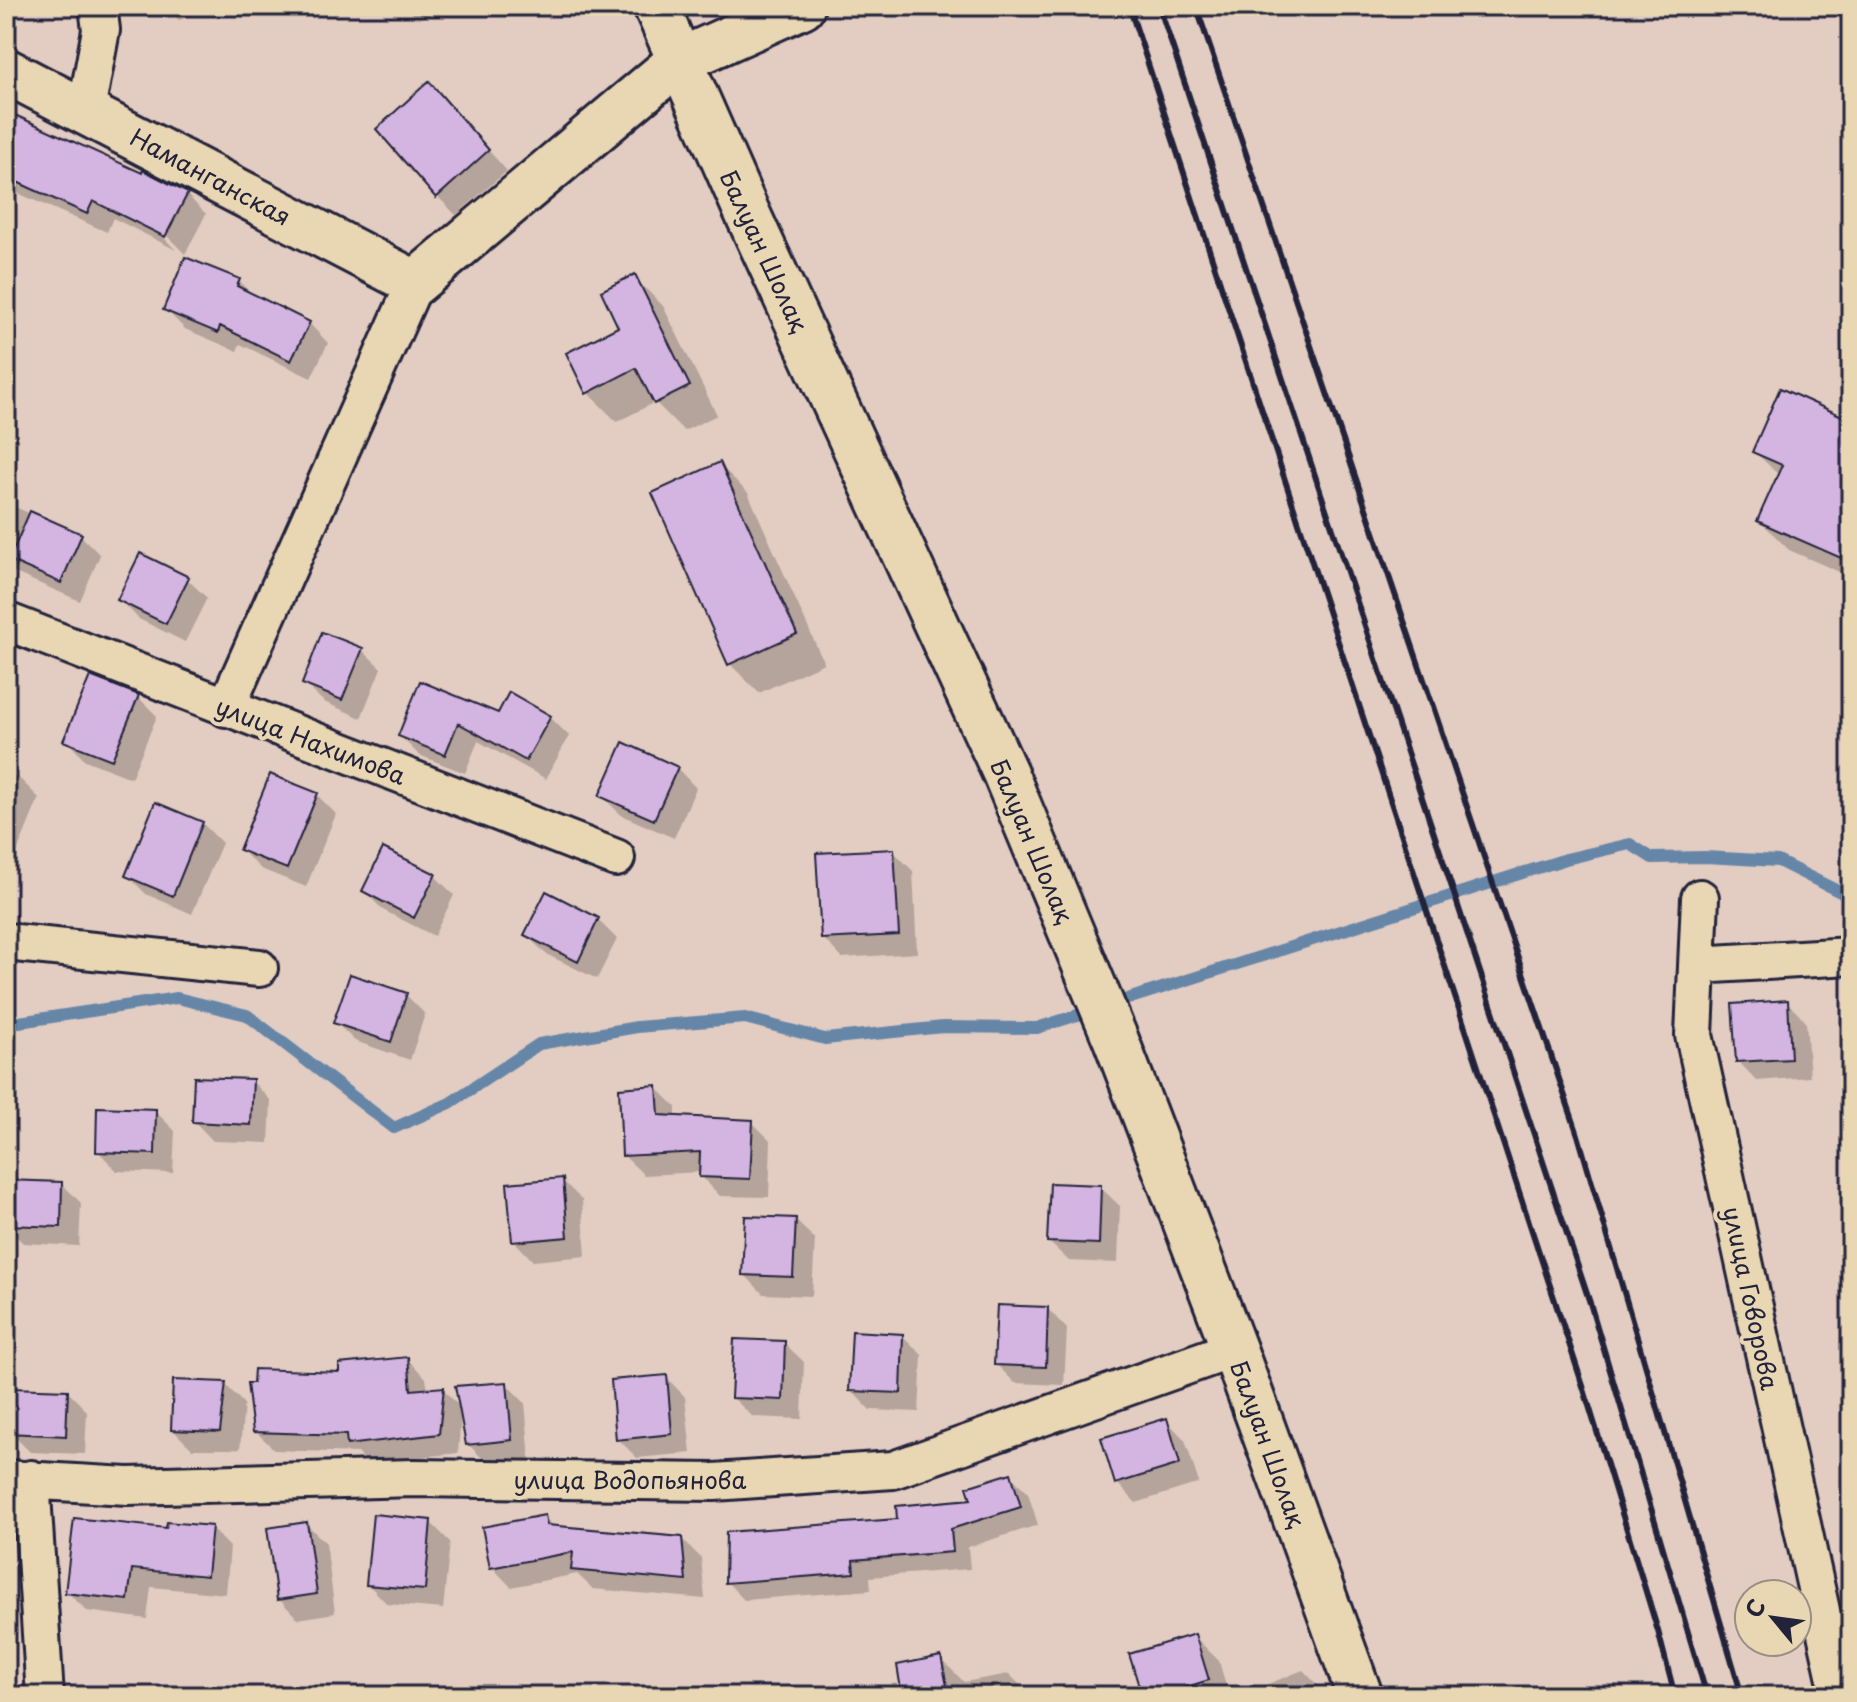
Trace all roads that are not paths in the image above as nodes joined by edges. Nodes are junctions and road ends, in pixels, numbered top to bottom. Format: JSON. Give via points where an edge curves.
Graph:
{"nodes":[{"id":1,"x":98,"y":6,"type":"edge"},
{"id":2,"x":656,"y":6,"type":"edge"},
{"id":3,"x":742,"y":6,"type":"edge"},
{"id":4,"x":802,"y":6,"type":"edge"},
{"id":5,"x":679,"y":61,"type":"junction"},
{"id":6,"x":6,"y":71,"type":"edge"},
{"id":7,"x":86,"y":111,"type":"junction"},
{"id":8,"x":415,"y":283,"type":"junction"},
{"id":9,"x":6,"y":621,"type":"edge"},
{"id":10,"x":226,"y":708,"type":"junction"},
{"id":11,"x":616,"y":858,"type":"dead end"},
{"id":12,"x":1700,"y":898,"type":"dead end"},
{"id":13,"x":6,"y":942,"type":"edge"},
{"id":14,"x":1851,"y":956,"type":"edge"},
{"id":15,"x":1697,"y":965,"type":"junction"},
{"id":16,"x":259,"y":968,"type":"dead end"},
{"id":17,"x":1234,"y":1349,"type":"junction"},
{"id":18,"x":18,"y":1479,"type":"edge"},
{"id":19,"x":1842,"y":1687,"type":"edge"},
{"id":20,"x":45,"y":1696,"type":"edge"},
{"id":21,"x":1360,"y":1696,"type":"edge"}],
"edges":[{"from":1,"to":7,"type":"street","via":[[101,30]]},
{"from":2,"to":5,"type":"main road","name":"Балуан Шолақ"},
{"from":3,"to":5,"type":"main road"},
{"from":4,"to":5,"type":"main road"},
{"from":5,"to":8,"type":"main road"},
{"from":5,"to":17,"type":"main road","name":"Балуан Шолақ","via":[[1005,773],[1116,1040]]},
{"from":6,"to":7,"type":"main road","name":"Наманганская"},
{"from":7,"to":8,"type":"main road","name":"Наманганская"},
{"from":8,"to":10,"type":"street"},
{"from":9,"to":10,"type":"street","name":"улица Нахимова"},
{"from":10,"to":11,"type":"street","name":"улица Нахимова"},
{"from":12,"to":15,"type":"street","name":"улица Говорова"},
{"from":13,"to":16,"type":"street"},
{"from":14,"to":15,"type":"street"},
{"from":15,"to":19,"type":"street","name":"улица Говорова","via":[[1694,1035]]},
{"from":17,"to":18,"type":"street","name":"улица Водопьянова","via":[[893,1470],[714,1482],[414,1478],[128,1486]]},
{"from":17,"to":21,"type":"main road","name":"Балуан Шолақ"},
{"from":18,"to":20,"type":"street"}]}
